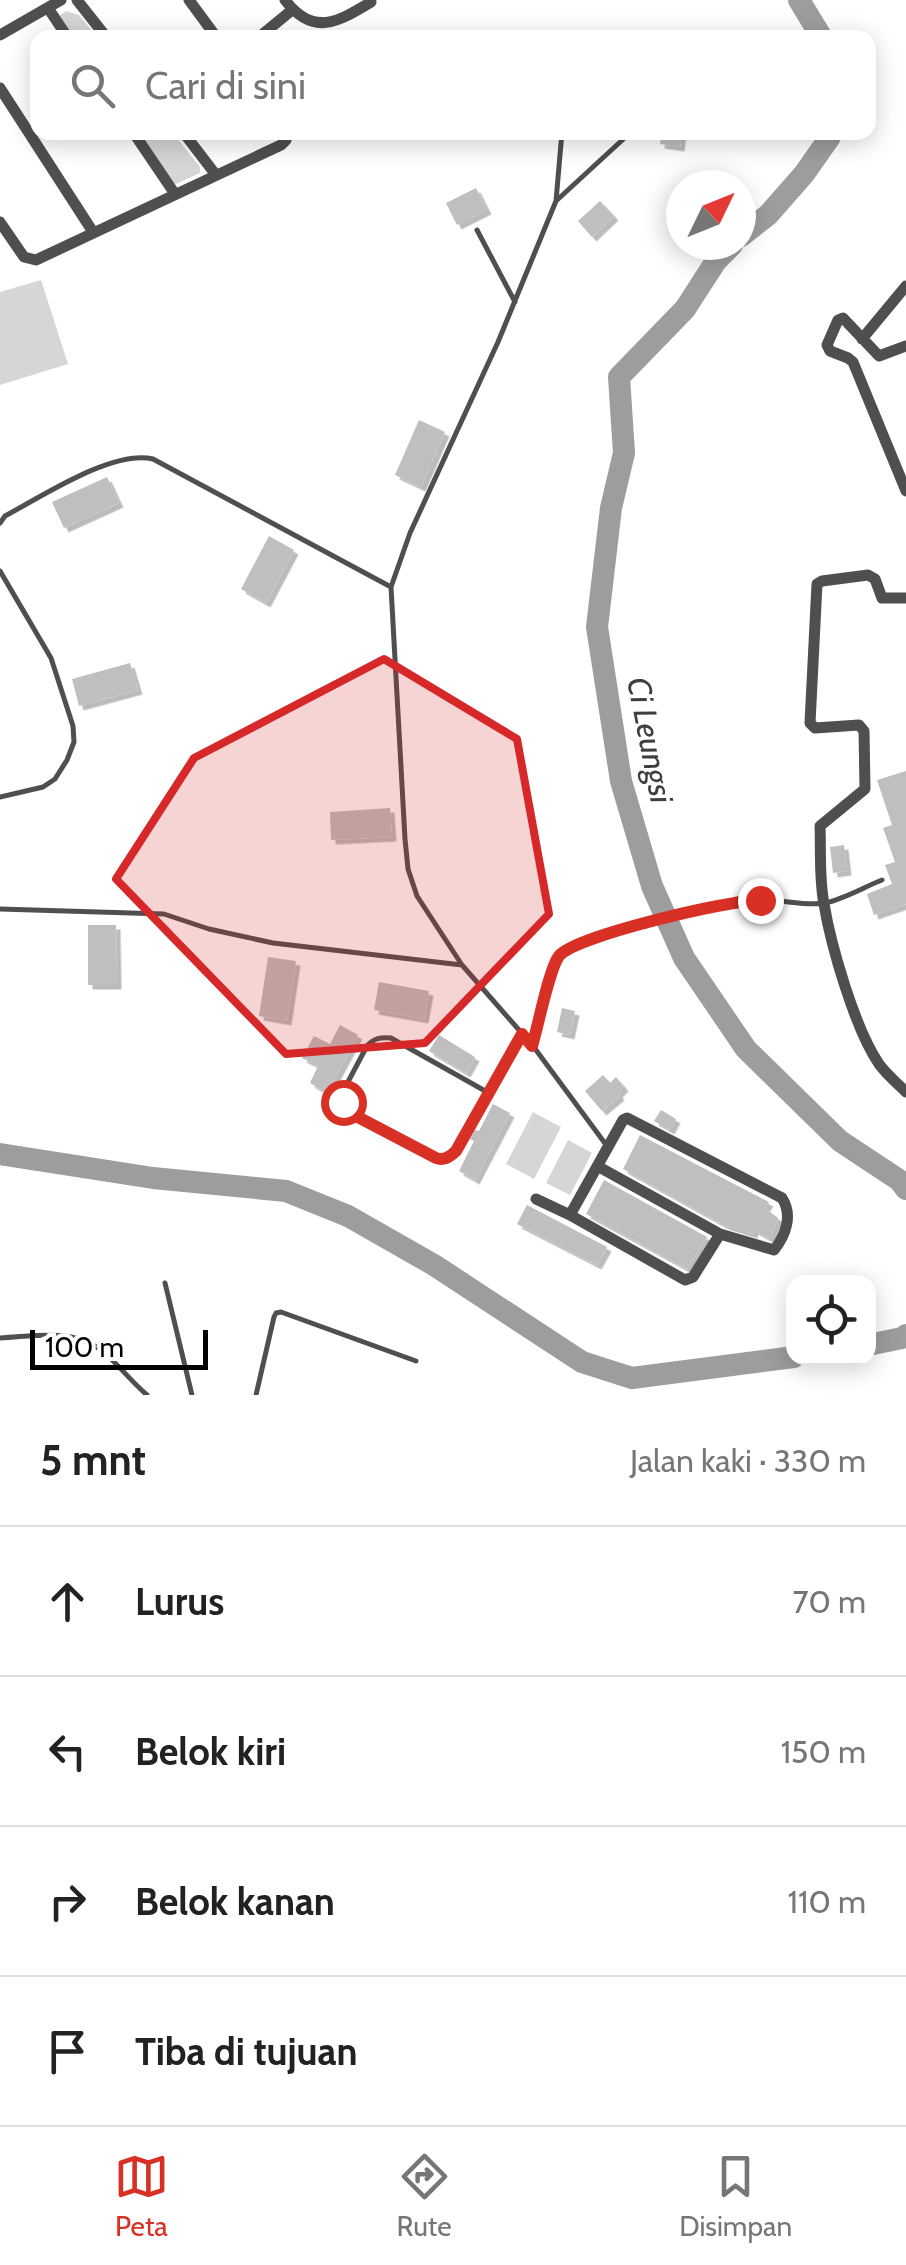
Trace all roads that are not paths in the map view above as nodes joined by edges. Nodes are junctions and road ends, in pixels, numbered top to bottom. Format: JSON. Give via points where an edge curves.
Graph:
{"nodes":[{"id":1,"x":60,"y":0,"type":"edge"},
{"id":2,"x":77,"y":0,"type":"edge"},
{"id":3,"x":189,"y":0,"type":"edge"},
{"id":4,"x":370,"y":0,"type":"edge"},
{"id":5,"x":288,"y":5,"type":"edge"},
{"id":6,"x":48,"y":8,"type":"junction"},
{"id":7,"x":63,"y":30,"type":"edge"},
{"id":8,"x":101,"y":30,"type":"edge"},
{"id":9,"x":211,"y":30,"type":"edge"},
{"id":10,"x":265,"y":30,"type":"edge"},
{"id":11,"x":0,"y":35,"type":"edge"},
{"id":12,"x":0,"y":88,"type":"edge"},
{"id":13,"x":30,"y":134,"type":"edge"},
{"id":14,"x":34,"y":140,"type":"edge"},
{"id":15,"x":138,"y":140,"type":"edge"},
{"id":16,"x":189,"y":140,"type":"edge"},
{"id":17,"x":286,"y":140,"type":"edge"},
{"id":18,"x":561,"y":140,"type":"edge"},
{"id":19,"x":621,"y":140,"type":"edge"},
{"id":20,"x":216,"y":175,"type":"junction"},
{"id":21,"x":175,"y":194,"type":"junction"},
{"id":22,"x":556,"y":201,"type":"junction"},
{"id":23,"x":0,"y":222,"type":"edge"},
{"id":24,"x":477,"y":230,"type":"dead end"},
{"id":25,"x":93,"y":232,"type":"junction"},
{"id":26,"x":906,"y":286,"type":"edge"},
{"id":27,"x":515,"y":302,"type":"junction"},
{"id":28,"x":862,"y":339,"type":"junction"},
{"id":29,"x":906,"y":346,"type":"edge"},
{"id":30,"x":906,"y":492,"type":"edge"},
{"id":31,"x":0,"y":523,"type":"edge"},
{"id":32,"x":0,"y":571,"type":"edge"},
{"id":33,"x":390,"y":587,"type":"junction"},
{"id":34,"x":906,"y":598,"type":"edge"},
{"id":35,"x":0,"y":798,"type":"edge"},
{"id":36,"x":882,"y":880,"type":"dead end"},
{"id":37,"x":824,"y":904,"type":"junction"},
{"id":38,"x":0,"y":910,"type":"edge"},
{"id":39,"x":462,"y":966,"type":"junction"},
{"id":40,"x":522,"y":1034,"type":"junction"},
{"id":41,"x":532,"y":1046,"type":"junction"},
{"id":42,"x":487,"y":1092,"type":"junction"},
{"id":43,"x":906,"y":1092,"type":"edge"},
{"id":44,"x":609,"y":1148,"type":"junction"},
{"id":45,"x":599,"y":1167,"type":"junction"},
{"id":46,"x":536,"y":1199,"type":"dead end"},
{"id":47,"x":570,"y":1216,"type":"junction"},
{"id":48,"x":720,"y":1234,"type":"junction"},
{"id":49,"x":165,"y":1284,"type":"dead end"},
{"id":50,"x":0,"y":1338,"type":"edge"},
{"id":51,"x":416,"y":1360,"type":"dead end"},
{"id":52,"x":147,"y":1395,"type":"edge"},
{"id":53,"x":192,"y":1395,"type":"edge"},
{"id":54,"x":256,"y":1395,"type":"edge"}],
"edges":[{"from":1,"to":6,"type":"street"},
{"from":2,"to":8,"type":"street"},
{"from":3,"to":9,"type":"street"},
{"from":4,"to":5,"type":"street","via":[[340,20],[313,22]]},
{"from":5,"to":10,"type":"street"},
{"from":6,"to":7,"type":"street"},
{"from":6,"to":11,"type":"street"},
{"from":12,"to":13,"type":"street"},
{"from":14,"to":25,"type":"street"},
{"from":15,"to":21,"type":"street"},
{"from":16,"to":20,"type":"street"},
{"from":17,"to":20,"type":"street"},
{"from":18,"to":22,"type":"lane"},
{"from":19,"to":22,"type":"lane"},
{"from":20,"to":21,"type":"street"},
{"from":21,"to":25,"type":"street"},
{"from":22,"to":27,"type":"lane"},
{"from":23,"to":25,"type":"street","via":[[30,260]]},
{"from":24,"to":27,"type":"lane"},
{"from":26,"to":28,"type":"street"},
{"from":27,"to":33,"type":"lane"},
{"from":28,"to":29,"type":"street","via":[[880,356]]},
{"from":28,"to":30,"type":"street","via":[[840,318],[828,348],[852,362]]},
{"from":31,"to":33,"type":"lane","via":[[95,469],[142,456]]},
{"from":32,"to":35,"type":"lane","via":[[56,672],[74,742],[55,779]]},
{"from":33,"to":39,"type":"lane","via":[[408,868],[416,896]]},
{"from":34,"to":37,"type":"street","via":[[882,598],[868,575],[818,584],[810,723],[861,726],[866,785],[820,826]]},
{"from":36,"to":37,"type":"lane"},
{"from":37,"to":41,"type":"lane","via":[[769,899],[710,906],[566,949],[555,962]]},
{"from":37,"to":43,"type":"street","via":[[869,1047]]},
{"from":38,"to":39,"type":"lane","via":[[164,914],[274,943]]},
{"from":39,"to":40,"type":"lane"},
{"from":40,"to":41,"type":"lane"},
{"from":40,"to":42,"type":"lane"},
{"from":41,"to":44,"type":"lane"},
{"from":42,"to":42,"type":"lane","via":[[456,1151],[442,1160],[352,1114],[341,1095],[372,1040],[382,1037]]},
{"from":44,"to":45,"type":"street"},
{"from":44,"to":48,"type":"street","via":[[629,1118],[782,1198],[789,1208],[774,1250]]},
{"from":45,"to":47,"type":"street"},
{"from":45,"to":48,"type":"street"},
{"from":46,"to":47,"type":"street"},
{"from":47,"to":48,"type":"street","via":[[685,1280]]},
{"from":49,"to":53,"type":"lane"},
{"from":50,"to":52,"type":"lane","via":[[82,1338]]},
{"from":51,"to":54,"type":"lane","via":[[276,1313]]}]}
